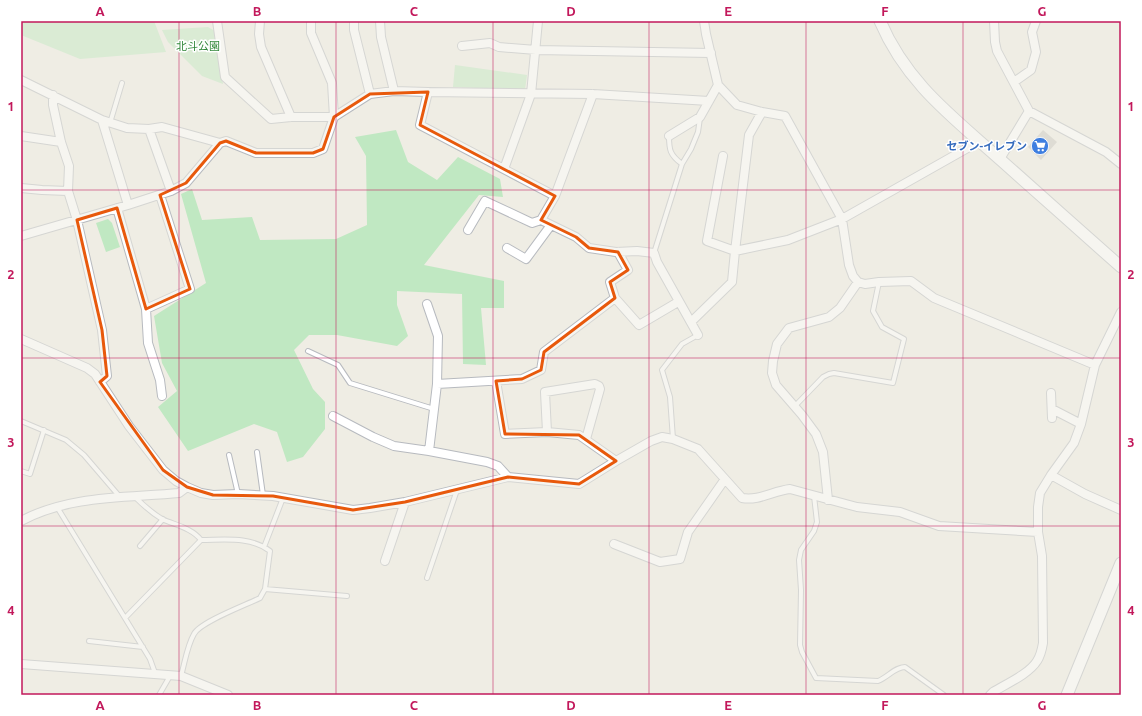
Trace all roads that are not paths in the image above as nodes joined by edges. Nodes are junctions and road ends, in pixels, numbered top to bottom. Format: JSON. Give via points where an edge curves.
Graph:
{"nodes":[{"id":1,"x":217,"y":21,"type":"edge"},
{"id":2,"x":260,"y":21,"type":"edge"},
{"id":3,"x":311,"y":21,"type":"edge"},
{"id":4,"x":354,"y":21,"type":"edge"},
{"id":5,"x":380,"y":21,"type":"edge"},
{"id":6,"x":538,"y":21,"type":"edge"},
{"id":7,"x":704,"y":21,"type":"edge"},
{"id":8,"x":880,"y":21,"type":"edge"},
{"id":9,"x":994,"y":21,"type":"edge"},
{"id":10,"x":1036,"y":21,"type":"edge"},
{"id":11,"x":462,"y":46,"type":"dead end"},
{"id":12,"x":536,"y":50,"type":"junction"},
{"id":13,"x":711,"y":53,"type":"junction"},
{"id":14,"x":21,"y":80,"type":"edge"},
{"id":15,"x":1014,"y":82,"type":"junction"},
{"id":16,"x":122,"y":83,"type":"dead end"},
{"id":17,"x":718,"y":85,"type":"junction"},
{"id":18,"x":394,"y":91,"type":"junction"},
{"id":19,"x":428,"y":92,"type":"junction"},
{"id":20,"x":370,"y":94,"type":"junction"},
{"id":21,"x":531,"y":94,"type":"junction"},
{"id":22,"x":593,"y":94,"type":"junction"},
{"id":23,"x":53,"y":95,"type":"junction"},
{"id":24,"x":709,"y":101,"type":"junction"},
{"id":25,"x":1029,"y":111,"type":"junction"},
{"id":26,"x":762,"y":112,"type":"junction"},
{"id":27,"x":291,"y":117,"type":"junction"},
{"id":28,"x":334,"y":117,"type":"junction"},
{"id":29,"x":700,"y":117,"type":"junction"},
{"id":30,"x":102,"y":120,"type":"junction"},
{"id":31,"x":110,"y":123,"type":"junction"},
{"id":32,"x":149,"y":129,"type":"junction"},
{"id":33,"x":21,"y":136,"type":"edge"},
{"id":34,"x":669,"y":136,"type":"joint"},
{"id":35,"x":980,"y":141,"type":"junction"},
{"id":36,"x":61,"y":142,"type":"junction"},
{"id":37,"x":220,"y":143,"type":"junction"},
{"id":38,"x":723,"y":156,"type":"dead end"},
{"id":39,"x":1000,"y":159,"type":"junction"},
{"id":40,"x":682,"y":164,"type":"junction"},
{"id":41,"x":1121,"y":164,"type":"edge"},
{"id":42,"x":504,"y":170,"type":"junction"},
{"id":43,"x":21,"y":188,"type":"edge"},
{"id":44,"x":68,"y":191,"type":"junction"},
{"id":45,"x":171,"y":191,"type":"junction"},
{"id":46,"x":160,"y":195,"type":"junction"},
{"id":47,"x":555,"y":196,"type":"junction"},
{"id":48,"x":128,"y":205,"type":"junction"},
{"id":49,"x":117,"y":208,"type":"junction"},
{"id":50,"x":77,"y":220,"type":"junction"},
{"id":51,"x":541,"y":220,"type":"junction"},
{"id":52,"x":842,"y":220,"type":"junction"},
{"id":53,"x":551,"y":225,"type":"junction"},
{"id":54,"x":468,"y":230,"type":"dead end"},
{"id":55,"x":21,"y":236,"type":"edge"},
{"id":56,"x":507,"y":248,"type":"dead end"},
{"id":57,"x":735,"y":251,"type":"junction"},
{"id":58,"x":618,"y":252,"type":"junction"},
{"id":59,"x":654,"y":254,"type":"junction"},
{"id":60,"x":1121,"y":267,"type":"edge"},
{"id":61,"x":858,"y":282,"type":"junction"},
{"id":62,"x":879,"y":282,"type":"junction"},
{"id":63,"x":615,"y":298,"type":"junction"},
{"id":64,"x":678,"y":302,"type":"junction"},
{"id":65,"x":427,"y":304,"type":"dead end"},
{"id":66,"x":146,"y":309,"type":"junction"},
{"id":67,"x":1121,"y":312,"type":"edge"},
{"id":68,"x":691,"y":322,"type":"junction"},
{"id":69,"x":698,"y":335,"type":"joint"},
{"id":70,"x":21,"y":339,"type":"edge"},
{"id":71,"x":308,"y":351,"type":"dead end"},
{"id":72,"x":1095,"y":365,"type":"junction"},
{"id":73,"x":496,"y":381,"type":"junction"},
{"id":74,"x":100,"y":382,"type":"junction"},
{"id":75,"x":437,"y":384,"type":"junction"},
{"id":76,"x":1051,"y":393,"type":"dead end"},
{"id":77,"x":162,"y":396,"type":"dead end"},
{"id":78,"x":795,"y":406,"type":"junction"},
{"id":79,"x":434,"y":409,"type":"junction"},
{"id":80,"x":332,"y":416,"type":"dead end"},
{"id":81,"x":21,"y":421,"type":"edge"},
{"id":82,"x":1081,"y":424,"type":"junction"},
{"id":83,"x":44,"y":430,"type":"junction"},
{"id":84,"x":547,"y":432,"type":"junction"},
{"id":85,"x":673,"y":439,"type":"junction"},
{"id":86,"x":586,"y":440,"type":"junction"},
{"id":87,"x":429,"y":451,"type":"junction"},
{"id":88,"x":257,"y":452,"type":"dead end"},
{"id":89,"x":229,"y":455,"type":"dead end"},
{"id":90,"x":616,"y":460,"type":"junction"},
{"id":91,"x":21,"y":471,"type":"edge"},
{"id":92,"x":1051,"y":475,"type":"junction"},
{"id":93,"x":508,"y":477,"type":"junction"},
{"id":94,"x":725,"y":479,"type":"junction"},
{"id":95,"x":187,"y":487,"type":"junction"},
{"id":96,"x":457,"y":489,"type":"junction"},
{"id":97,"x":238,"y":494,"type":"junction"},
{"id":98,"x":263,"y":495,"type":"junction"},
{"id":99,"x":814,"y":496,"type":"junction"},
{"id":100,"x":120,"y":497,"type":"junction"},
{"id":101,"x":135,"y":497,"type":"junction"},
{"id":102,"x":283,"y":498,"type":"junction"},
{"id":103,"x":828,"y":500,"type":"junction"},
{"id":104,"x":404,"y":502,"type":"junction"},
{"id":105,"x":57,"y":507,"type":"junction"},
{"id":106,"x":1121,"y":510,"type":"edge"},
{"id":107,"x":163,"y":519,"type":"junction"},
{"id":108,"x":21,"y":520,"type":"edge"},
{"id":109,"x":1038,"y":532,"type":"junction"},
{"id":110,"x":200,"y":540,"type":"junction"},
{"id":111,"x":614,"y":544,"type":"dead end"},
{"id":112,"x":140,"y":546,"type":"dead end"},
{"id":113,"x":264,"y":547,"type":"junction"},
{"id":114,"x":385,"y":561,"type":"dead end"},
{"id":115,"x":1121,"y":563,"type":"edge"},
{"id":116,"x":427,"y":578,"type":"dead end"},
{"id":117,"x":265,"y":589,"type":"junction"},
{"id":118,"x":347,"y":596,"type":"dead end"},
{"id":119,"x":125,"y":618,"type":"junction"},
{"id":120,"x":89,"y":641,"type":"dead end"},
{"id":121,"x":143,"y":647,"type":"junction"},
{"id":122,"x":21,"y":664,"type":"edge"},
{"id":123,"x":155,"y":673,"type":"junction"},
{"id":124,"x":170,"y":676,"type":"junction"},
{"id":125,"x":181,"y":676,"type":"junction"},
{"id":126,"x":217,"y":693,"type":"edge"},
{"id":127,"x":159,"y":695,"type":"edge"},
{"id":128,"x":228,"y":695,"type":"edge"},
{"id":129,"x":944,"y":695,"type":"edge"},
{"id":130,"x":990,"y":695,"type":"edge"},
{"id":131,"x":1067,"y":695,"type":"edge"}],
"edges":[{"from":1,"to":27,"type":"street","via":[[225,77],[271,119]]},
{"from":2,"to":27,"type":"street","via":[[261,47]]},
{"from":3,"to":28,"type":"street","via":[[311,33],[332,83]]},
{"from":4,"to":20,"type":"street"},
{"from":5,"to":18,"type":"street","via":[[381,37]]},
{"from":6,"to":12,"type":"street"},
{"from":7,"to":13,"type":"street"},
{"from":8,"to":35,"type":"street","via":[[891,45],[914,79],[945,111]]},
{"from":9,"to":15,"type":"street","via":[[996,51]]},
{"from":10,"to":15,"type":"street","via":[[1032,32],[1036,52],[1031,70]]},
{"from":11,"to":12,"type":"street","via":[[490,43],[499,47]]},
{"from":12,"to":13,"type":"street"},
{"from":12,"to":21,"type":"street"},
{"from":13,"to":17,"type":"street"},
{"from":14,"to":23,"type":"street"},
{"from":15,"to":25,"type":"street"},
{"from":16,"to":31,"type":"lane"},
{"from":17,"to":24,"type":"street"},
{"from":17,"to":26,"type":"street","via":[[736,105]]},
{"from":18,"to":19,"type":"street"},
{"from":18,"to":20,"type":"street"},
{"from":19,"to":21,"type":"street"},
{"from":19,"to":42,"type":"street","via":[[420,125]]},
{"from":20,"to":28,"type":"street"},
{"from":21,"to":22,"type":"street"},
{"from":21,"to":42,"type":"street"},
{"from":22,"to":24,"type":"street"},
{"from":22,"to":47,"type":"street"},
{"from":23,"to":30,"type":"street"},
{"from":23,"to":36,"type":"street","via":[[52,105]]},
{"from":24,"to":29,"type":"street"},
{"from":25,"to":39,"type":"street"},
{"from":25,"to":41,"type":"street","via":[[1106,152]]},
{"from":26,"to":52,"type":"street","via":[[785,116]]},
{"from":26,"to":57,"type":"street","via":[[749,135]]},
{"from":27,"to":28,"type":"street"},
{"from":28,"to":37,"type":"street","via":[[323,150],[313,153],[256,153],[226,141]]},
{"from":29,"to":34,"type":"street"},
{"from":29,"to":40,"type":"lane","via":[[698,132]]},
{"from":30,"to":31,"type":"street"},
{"from":30,"to":48,"type":"street"},
{"from":31,"to":32,"type":"street","via":[[127,128]]},
{"from":32,"to":37,"type":"street","via":[[162,127]]},
{"from":32,"to":45,"type":"street"},
{"from":33,"to":36,"type":"street"},
{"from":34,"to":40,"type":"lane","via":[[669,147],[673,157]]},
{"from":35,"to":39,"type":"street"},
{"from":35,"to":52,"type":"street"},
{"from":36,"to":44,"type":"street","via":[[69,166]]},
{"from":37,"to":45,"type":"street","via":[[186,183]]},
{"from":38,"to":57,"type":"street","via":[[707,241]]},
{"from":39,"to":60,"type":"street"},
{"from":40,"to":59,"type":"lane"},
{"from":42,"to":47,"type":"street"},
{"from":43,"to":44,"type":"street"},
{"from":44,"to":50,"type":"street"},
{"from":45,"to":46,"type":"street"},
{"from":46,"to":48,"type":"street"},
{"from":46,"to":66,"type":"street","via":[[190,289]]},
{"from":47,"to":51,"type":"street"},
{"from":48,"to":49,"type":"street"},
{"from":49,"to":50,"type":"street"},
{"from":49,"to":66,"type":"street"},
{"from":50,"to":55,"type":"street"},
{"from":50,"to":74,"type":"street","via":[[102,330],[107,376]]},
{"from":51,"to":53,"type":"street"},
{"from":51,"to":54,"type":"street","via":[[532,223],[485,201]]},
{"from":52,"to":57,"type":"street","via":[[788,240]]},
{"from":52,"to":61,"type":"street","via":[[849,265]]},
{"from":53,"to":56,"type":"street","via":[[526,259]]},
{"from":53,"to":58,"type":"street","via":[[576,237],[590,248]]},
{"from":57,"to":68,"type":"street","via":[[732,282]]},
{"from":58,"to":59,"type":"street","via":[[637,251]]},
{"from":58,"to":63,"type":"street","via":[[628,270],[610,282]]},
{"from":59,"to":64,"type":"street"},
{"from":61,"to":62,"type":"street"},
{"from":61,"to":78,"type":"street","via":[[840,308],[829,317],[789,328],[777,344],[772,361],[772,374],[776,385]]},
{"from":62,"to":72,"type":"street","via":[[911,281],[934,298]]},
{"from":62,"to":78,"type":"lane","via":[[873,311],[882,327],[904,339],[894,383],[829,374]]},
{"from":63,"to":64,"type":"street","via":[[639,325]]},
{"from":63,"to":73,"type":"street","via":[[544,352],[542,370],[522,379]]},
{"from":64,"to":68,"type":"street"},
{"from":65,"to":75,"type":"street","via":[[438,336]]},
{"from":66,"to":77,"type":"street","via":[[148,343],[160,380]]},
{"from":67,"to":72,"type":"street"},
{"from":68,"to":69,"type":"street"},
{"from":69,"to":85,"type":"lane","via":[[682,344],[662,370],[670,397]]},
{"from":70,"to":74,"type":"street","via":[[87,368]]},
{"from":71,"to":79,"type":"lane","via":[[338,365],[350,383]]},
{"from":72,"to":82,"type":"street"},
{"from":73,"to":75,"type":"street"},
{"from":73,"to":84,"type":"street","via":[[504,434]]},
{"from":74,"to":95,"type":"street","via":[[128,426],[163,470]]},
{"from":75,"to":79,"type":"street"},
{"from":76,"to":82,"type":"street","via":[[1052,414]]},
{"from":78,"to":103,"type":"street","via":[[816,434],[822,452]]},
{"from":79,"to":87,"type":"street"},
{"from":80,"to":87,"type":"street","via":[[394,446]]},
{"from":81,"to":83,"type":"lane"},
{"from":82,"to":92,"type":"street","via":[[1074,444]]},
{"from":83,"to":91,"type":"lane","via":[[30,474]]},
{"from":83,"to":100,"type":"lane","via":[[66,440],[84,455]]},
{"from":84,"to":86,"type":"street","via":[[579,435]]},
{"from":84,"to":86,"type":"street","via":[[545,392],[594,384],[600,389]]},
{"from":85,"to":90,"type":"street","via":[[662,437],[651,441]]},
{"from":85,"to":94,"type":"street","via":[[698,449]]},
{"from":86,"to":90,"type":"street"},
{"from":87,"to":93,"type":"street","via":[[487,462],[498,466]]},
{"from":88,"to":98,"type":"lane"},
{"from":89,"to":97,"type":"lane"},
{"from":90,"to":93,"type":"street","via":[[579,484]]},
{"from":92,"to":106,"type":"street"},
{"from":92,"to":109,"type":"street","via":[[1040,493]]},
{"from":93,"to":96,"type":"street"},
{"from":94,"to":99,"type":"street","via":[[742,498],[761,497],[781,490]]},
{"from":94,"to":111,"type":"street","via":[[688,532],[680,559],[660,562]]},
{"from":95,"to":97,"type":"street","via":[[213,495]]},
{"from":95,"to":101,"type":"street","via":[[179,494]]},
{"from":96,"to":104,"type":"street"},
{"from":96,"to":116,"type":"lane"},
{"from":97,"to":98,"type":"street"},
{"from":98,"to":102,"type":"street"},
{"from":99,"to":103,"type":"street"},
{"from":99,"to":129,"type":"lane","via":[[817,522],[801,550],[799,560],[800,645],[816,678],[878,681],[899,667],[905,667]]},
{"from":100,"to":101,"type":"street"},
{"from":100,"to":105,"type":"street","via":[[93,499]]},
{"from":101,"to":107,"type":"lane","via":[[148,510]]},
{"from":102,"to":104,"type":"street","via":[[353,510]]},
{"from":102,"to":113,"type":"lane"},
{"from":103,"to":109,"type":"street","via":[[857,507],[900,512],[939,526]]},
{"from":104,"to":114,"type":"street"},
{"from":105,"to":108,"type":"street"},
{"from":105,"to":119,"type":"lane"},
{"from":107,"to":110,"type":"lane","via":[[196,534]]},
{"from":107,"to":112,"type":"lane"},
{"from":109,"to":130,"type":"street","via":[[1042,556],[1041,653],[1029,670]]},
{"from":110,"to":113,"type":"lane","via":[[240,540]]},
{"from":110,"to":119,"type":"lane"},
{"from":113,"to":117,"type":"lane","via":[[270,551]]},
{"from":115,"to":131,"type":"street"},
{"from":117,"to":118,"type":"lane"},
{"from":117,"to":125,"type":"lane","via":[[260,598],[210,621],[194,632]]},
{"from":119,"to":121,"type":"lane"},
{"from":120,"to":121,"type":"lane"},
{"from":121,"to":123,"type":"lane"},
{"from":122,"to":123,"type":"street"},
{"from":123,"to":124,"type":"street"},
{"from":124,"to":125,"type":"street"},
{"from":124,"to":127,"type":"lane"},
{"from":125,"to":126,"type":"street"},
{"from":126,"to":128,"type":"street"}]}
